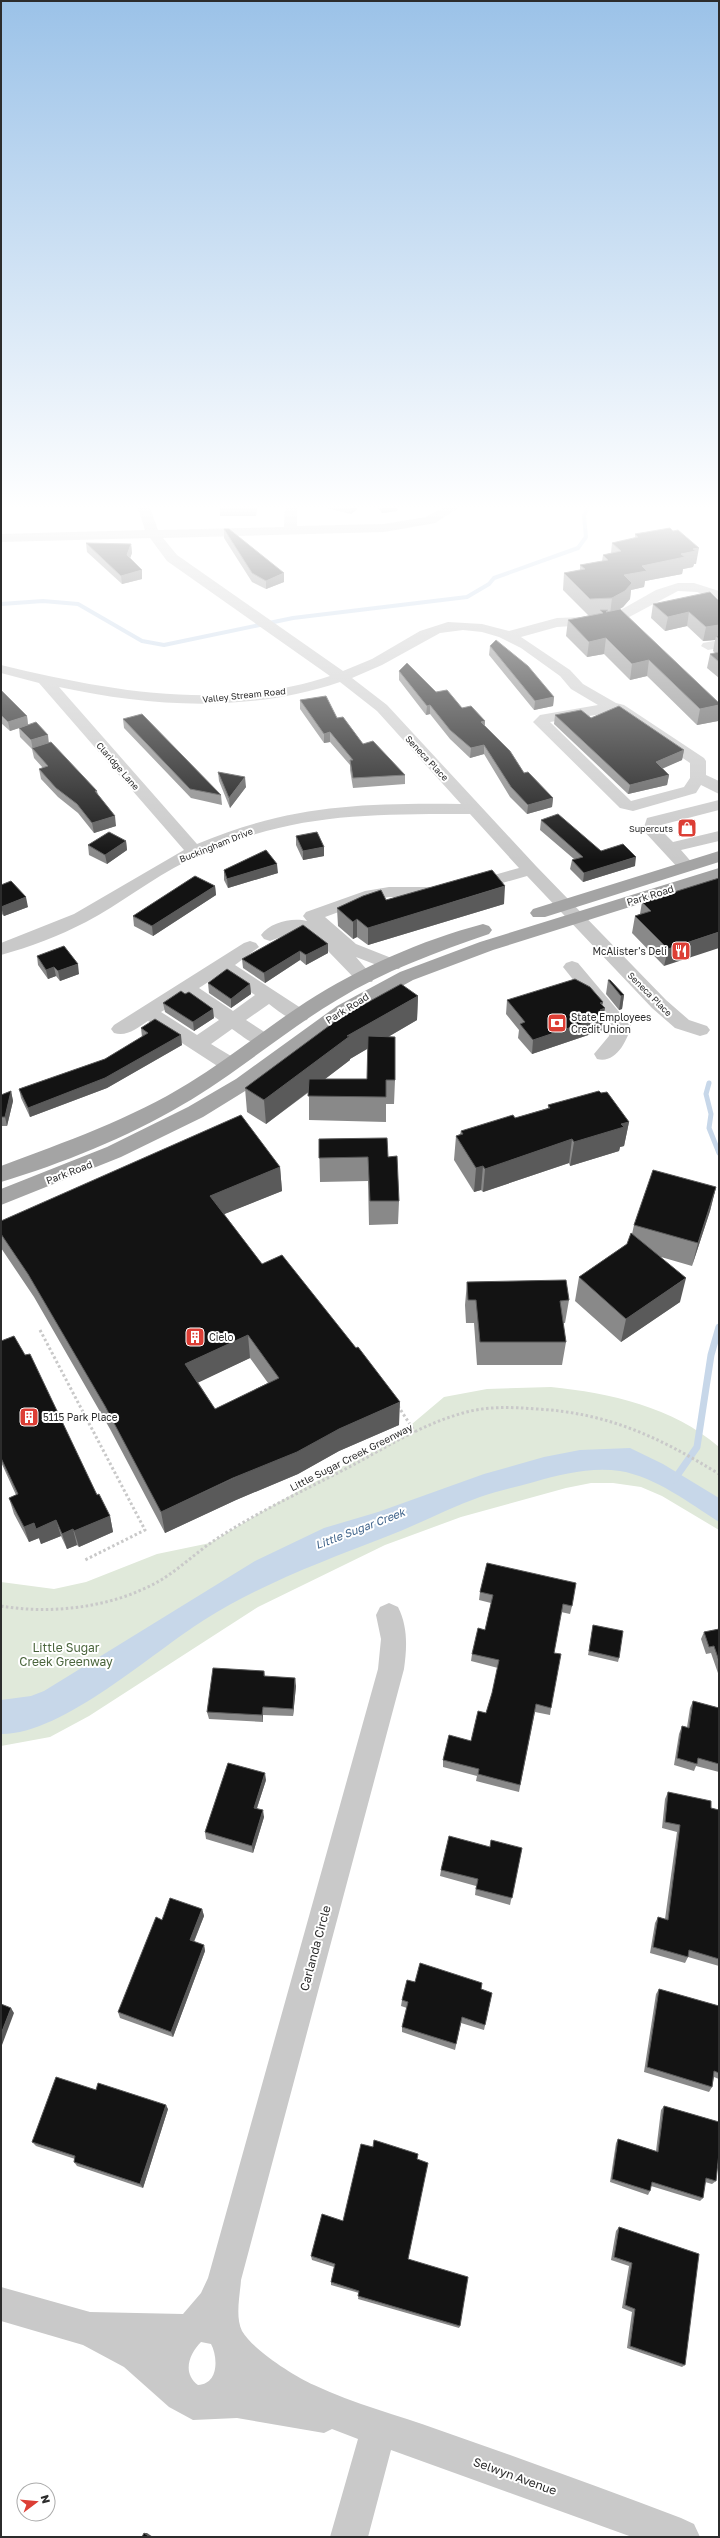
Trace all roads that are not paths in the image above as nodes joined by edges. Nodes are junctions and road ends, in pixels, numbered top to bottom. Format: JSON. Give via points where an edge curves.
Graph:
{"nodes":[{"id":1,"x":264,"y":623,"type":"edge"},
{"id":2,"x":552,"y":623,"type":"edge"},
{"id":3,"x":509,"y":636,"type":"junction"},
{"id":4,"x":1,"y":669,"type":"edge"},
{"id":5,"x":340,"y":677,"type":"junction"},
{"id":6,"x":44,"y":680,"type":"junction"},
{"id":7,"x":612,"y":707,"type":"junction"},
{"id":8,"x":698,"y":778,"type":"junction"},
{"id":9,"x":719,"y":789,"type":"edge"},
{"id":10,"x":719,"y":804,"type":"edge"},
{"id":11,"x":474,"y":809,"type":"junction"},
{"id":12,"x":719,"y":836,"type":"edge"},
{"id":13,"x":670,"y":848,"type":"junction"},
{"id":14,"x":194,"y":851,"type":"junction"},
{"id":15,"x":719,"y":856,"type":"edge"},
{"id":16,"x":685,"y":865,"type":"junction"},
{"id":17,"x":530,"y":870,"type":"junction"},
{"id":18,"x":719,"y":873,"type":"edge"},
{"id":19,"x":570,"y":911,"type":"junction"},
{"id":20,"x":270,"y":935,"type":"dead end"},
{"id":21,"x":250,"y":947,"type":"dead end"},
{"id":22,"x":1,"y":949,"type":"edge"},
{"id":23,"x":222,"y":965,"type":"junction"},
{"id":24,"x":393,"y":965,"type":"junction"},
{"id":25,"x":572,"y":967,"type":"dead end"},
{"id":26,"x":365,"y":978,"type":"junction"},
{"id":27,"x":186,"y":988,"type":"junction"},
{"id":28,"x":269,"y":995,"type":"junction"},
{"id":29,"x":148,"y":1012,"type":"junction"},
{"id":30,"x":300,"y":1016,"type":"junction"},
{"id":31,"x":233,"y":1020,"type":"junction"},
{"id":32,"x":120,"y":1029,"type":"dead end"},
{"id":33,"x":700,"y":1030,"type":"dead end"},
{"id":34,"x":262,"y":1040,"type":"junction"},
{"id":35,"x":197,"y":1044,"type":"junction"},
{"id":36,"x":604,"y":1054,"type":"dead end"},
{"id":37,"x":229,"y":1064,"type":"junction"},
{"id":38,"x":1,"y":1174,"type":"edge"},
{"id":39,"x":1,"y":1197,"type":"edge"},
{"id":40,"x":389,"y":1615,"type":"dead end"},
{"id":41,"x":1,"y":2304,"type":"edge"},
{"id":42,"x":90,"y":2329,"type":"junction"},
{"id":43,"x":209,"y":2334,"type":"junction"},
{"id":44,"x":190,"y":2395,"type":"junction"},
{"id":45,"x":364,"y":2423,"type":"junction"},
{"id":46,"x":349,"y":2537,"type":"edge"},
{"id":47,"x":680,"y":2537,"type":"edge"}],
"edges":[{"from":1,"to":5,"type":"street","name":"Seneca Place"},
{"from":2,"to":3,"type":"street"},
{"from":3,"to":5,"type":"street","name":"Valley Stream Road","via":[[480,627],[440,627],[425,632],[377,662]]},
{"from":3,"to":7,"type":"street","name":"Valley Stream Road","via":[[567,674],[577,687]]},
{"from":4,"to":6,"type":"street","name":"Valley Stream Road"},
{"from":5,"to":6,"type":"street","name":"Valley Stream Road","via":[[288,691],[196,700],[138,697]]},
{"from":5,"to":11,"type":"street","name":"Seneca Place","via":[[382,708]]},
{"from":6,"to":14,"type":"street","name":"Claridge Lane"},
{"from":7,"to":8,"type":"street","via":[[619,708],[698,761]]},
{"from":7,"to":8,"type":"street","via":[[545,718],[541,722],[626,805],[633,806],[690,790]]},
{"from":8,"to":9,"type":"street","via":[[716,785]]},
{"from":10,"to":13,"type":"street","via":[[653,822],[651,830]]},
{"from":11,"to":14,"type":"street","name":"Buckingham Drive","via":[[373,808],[304,817],[234,835]]},
{"from":11,"to":17,"type":"street","name":"Seneca Place"},
{"from":12,"to":13,"type":"street"},
{"from":13,"to":16,"type":"street"},
{"from":14,"to":22,"type":"street","name":"Buckingham Drive","via":[[147,876],[80,918],[49,933]]},
{"from":15,"to":16,"type":"main road","name":"Park Road"},
{"from":16,"to":19,"type":"main road","name":"Park Road"},
{"from":17,"to":19,"type":"street","name":"Seneca Place"},
{"from":17,"to":24,"type":"street","via":[[453,892],[389,892],[365,896],[312,916],[350,948]]},
{"from":18,"to":19,"type":"main road","name":"Park Road"},
{"from":19,"to":24,"type":"main road","name":"Park Road","via":[[438,944]]},
{"from":19,"to":33,"type":"street","name":"Seneca Place","via":[[674,1018]]},
{"from":19,"to":39,"type":"main road","name":"Park Road","via":[[386,986],[348,1007],[258,1072],[184,1119],[87,1165]]},
{"from":20,"to":26,"type":"street","via":[[290,925],[301,924],[314,930]]},
{"from":21,"to":23,"type":"street"},
{"from":23,"to":27,"type":"street"},
{"from":23,"to":28,"type":"street"},
{"from":24,"to":26,"type":"main road","name":"Park Road"},
{"from":25,"to":36,"type":"street","via":[[621,1026],[618,1038]]},
{"from":26,"to":30,"type":"main road","name":"Park Road","via":[[331,995]]},
{"from":27,"to":29,"type":"street"},
{"from":27,"to":31,"type":"street"},
{"from":28,"to":30,"type":"street"},
{"from":28,"to":31,"type":"street"},
{"from":29,"to":32,"type":"street"},
{"from":29,"to":35,"type":"street"},
{"from":30,"to":34,"type":"main road","name":"Park Road"},
{"from":31,"to":34,"type":"street"},
{"from":31,"to":35,"type":"street"},
{"from":34,"to":37,"type":"main road","name":"Park Road"},
{"from":35,"to":37,"type":"street"},
{"from":37,"to":38,"type":"main road","name":"Park Road","via":[[197,1087],[123,1128]]},
{"from":40,"to":43,"type":"street","name":"Carlanda Circle","via":[[394,1639],[391,1669],[224,2280],[221,2312]]},
{"from":41,"to":42,"type":"street"},
{"from":42,"to":43,"type":"street"},
{"from":42,"to":44,"type":"street","via":[[142,2358]]},
{"from":43,"to":44,"type":"street","via":[[172,2351],[170,2364]]},
{"from":43,"to":44,"type":"street","via":[[233,2369],[223,2391]]},
{"from":43,"to":45,"type":"street","name":"Selwyn Avenue","via":[[258,2372],[291,2392]]},
{"from":44,"to":45,"type":"street","name":"Selwyn Avenue","via":[[237,2400]]},
{"from":45,"to":46,"type":"street"},
{"from":45,"to":47,"type":"street","name":"Selwyn Avenue"}]}
